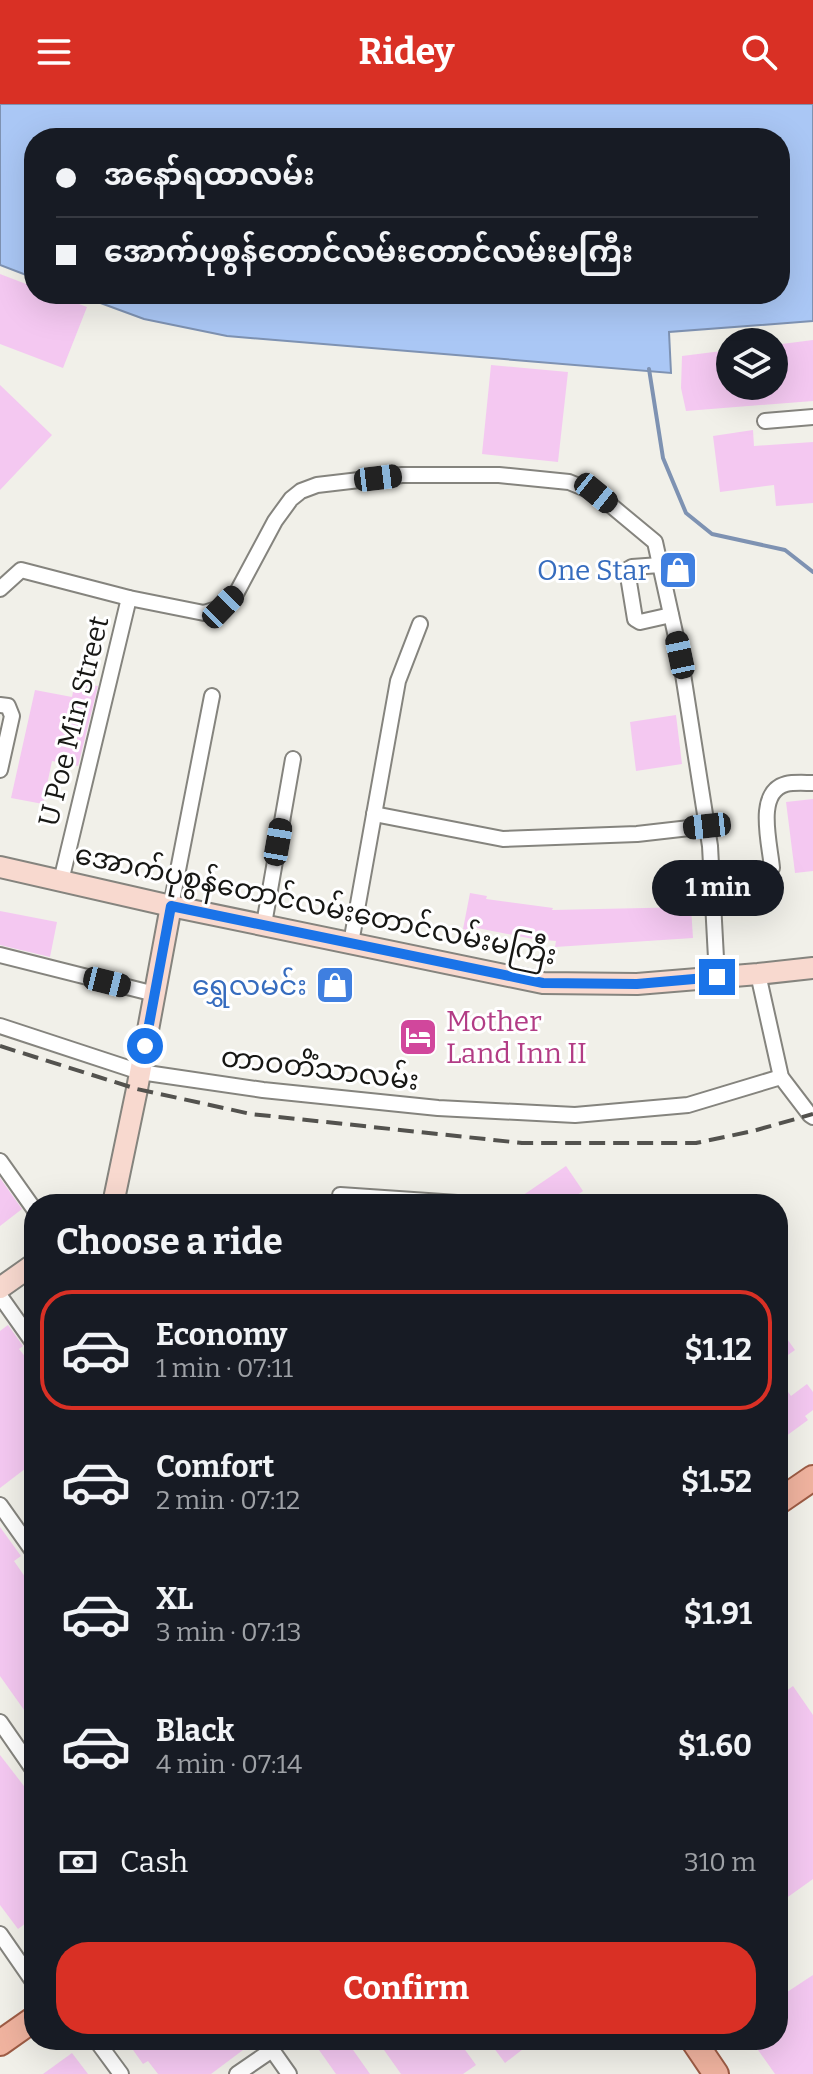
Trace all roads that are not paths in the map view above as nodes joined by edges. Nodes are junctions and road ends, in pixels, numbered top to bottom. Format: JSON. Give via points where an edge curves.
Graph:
{"nodes":[{"id":1,"x":813,"y":417,"type":"edge"},
{"id":2,"x":765,"y":421,"type":"dead end"},
{"id":3,"x":660,"y":565,"type":"junction"},
{"id":4,"x":0,"y":589,"type":"edge"},
{"id":5,"x":129,"y":598,"type":"junction"},
{"id":6,"x":671,"y":615,"type":"junction"},
{"id":7,"x":420,"y":624,"type":"dead end"},
{"id":8,"x":212,"y":696,"type":"dead end"},
{"id":9,"x":0,"y":705,"type":"edge"},
{"id":10,"x":293,"y":759,"type":"dead end"},
{"id":11,"x":0,"y":770,"type":"edge"},
{"id":12,"x":813,"y":783,"type":"edge"},
{"id":13,"x":374,"y":814,"type":"junction"},
{"id":14,"x":707,"y":826,"type":"junction"},
{"id":15,"x":0,"y":867,"type":"edge"},
{"id":16,"x":772,"y":868,"type":"dead end"},
{"id":17,"x":61,"y":881,"type":"junction"},
{"id":18,"x":171,"y":906,"type":"junction"},
{"id":19,"x":264,"y":924,"type":"junction"},
{"id":20,"x":351,"y":943,"type":"junction"},
{"id":21,"x":0,"y":955,"type":"edge"},
{"id":22,"x":813,"y":968,"type":"edge"},
{"id":23,"x":758,"y":974,"type":"junction"},
{"id":24,"x":717,"y":977,"type":"junction"},
{"id":25,"x":155,"y":994,"type":"junction"},
{"id":26,"x":0,"y":1026,"type":"edge"},
{"id":27,"x":140,"y":1072,"type":"junction"},
{"id":28,"x":781,"y":1077,"type":"junction"},
{"id":29,"x":813,"y":1117,"type":"edge"},
{"id":30,"x":0,"y":1161,"type":"edge"},
{"id":31,"x":115,"y":1194,"type":"edge"},
{"id":32,"x":24,"y":1195,"type":"edge"},
{"id":33,"x":24,"y":1271,"type":"edge"},
{"id":34,"x":0,"y":1288,"type":"edge"},
{"id":35,"x":0,"y":1296,"type":"edge"},
{"id":36,"x":24,"y":1330,"type":"edge"},
{"id":37,"x":813,"y":1478,"type":"edge"},
{"id":38,"x":788,"y":1495,"type":"edge"},
{"id":39,"x":0,"y":1505,"type":"edge"},
{"id":40,"x":24,"y":1539,"type":"edge"},
{"id":41,"x":0,"y":1722,"type":"edge"},
{"id":42,"x":24,"y":1757,"type":"edge"},
{"id":43,"x":0,"y":1934,"type":"edge"},
{"id":44,"x":24,"y":1969,"type":"edge"},
{"id":45,"x":24,"y":2026,"type":"edge"},
{"id":46,"x":0,"y":2043,"type":"edge"},
{"id":47,"x":103,"y":2050,"type":"edge"},
{"id":48,"x":263,"y":2050,"type":"edge"},
{"id":49,"x":272,"y":2050,"type":"edge"},
{"id":50,"x":700,"y":2050,"type":"edge"},
{"id":51,"x":121,"y":2074,"type":"edge"},
{"id":52,"x":237,"y":2074,"type":"edge"},
{"id":53,"x":289,"y":2074,"type":"edge"},
{"id":54,"x":716,"y":2074,"type":"edge"}],
"edges":[{"from":1,"to":2,"type":"street"},
{"from":3,"to":5,"type":"street","via":[[655,542],[596,493],[569,482],[499,475],[402,475],[301,491],[284,508],[237,592],[223,607],[204,613]]},
{"from":3,"to":6,"type":"street"},
{"from":3,"to":6,"type":"street","via":[[627,570],[635,619]]},
{"from":4,"to":5,"type":"street","via":[[21,570]]},
{"from":5,"to":17,"type":"street","name":"U Poe Min Street"},
{"from":6,"to":14,"type":"street"},
{"from":7,"to":13,"type":"street","via":[[398,681]]},
{"from":8,"to":18,"type":"street"},
{"from":9,"to":11,"type":"street","via":[[8,706],[12,716]]},
{"from":10,"to":19,"type":"street"},
{"from":12,"to":16,"type":"street","via":[[785,784],[766,805]]},
{"from":13,"to":14,"type":"street","via":[[503,839]]},
{"from":13,"to":20,"type":"street"},
{"from":14,"to":24,"type":"street"},
{"from":15,"to":17,"type":"main road","name":"အောက်ပုစွန်တောင်လမ်းတောင်လမ်းမကြီး"},
{"from":17,"to":18,"type":"main road","name":"အောက်ပုစွန်တောင်လမ်းတောင်လမ်းမကြီး"},
{"from":18,"to":19,"type":"main road","name":"အောက်ပုစွန်တောင်လမ်းတောင်လမ်းမကြီး"},
{"from":18,"to":25,"type":"main road"},
{"from":19,"to":20,"type":"main road","name":"အောက်ပုစွန်တောင်လမ်းတောင်လမ်းမကြီး"},
{"from":20,"to":24,"type":"main road","name":"အောက်ပုစွန်တောင်လမ်းတောင်လမ်းမကြီး","via":[[543,983],[637,984]]},
{"from":21,"to":25,"type":"street"},
{"from":22,"to":23,"type":"main road","name":"အောက်ပုစွန်တောင်လမ်းတောင်လမ်းမကြီး"},
{"from":23,"to":24,"type":"main road","name":"အောက်ပုစွန်တောင်လမ်းတောင်လမ်းမကြီး"},
{"from":23,"to":28,"type":"street"},
{"from":25,"to":27,"type":"main road"},
{"from":26,"to":27,"type":"street","name":"တာဝတိံသာလမ်း"},
{"from":27,"to":28,"type":"street","name":"တာဝတိံသာလမ်း","via":[[438,1108],[575,1115],[688,1105]]},
{"from":27,"to":31,"type":"main road"},
{"from":28,"to":29,"type":"street"},
{"from":30,"to":32,"type":"street"},
{"from":33,"to":34,"type":"main road"},
{"from":35,"to":36,"type":"street"},
{"from":37,"to":38,"type":"main road"},
{"from":39,"to":40,"type":"street"},
{"from":41,"to":42,"type":"street"},
{"from":43,"to":44,"type":"street"},
{"from":45,"to":46,"type":"main road"},
{"from":47,"to":51,"type":"street"},
{"from":48,"to":52,"type":"street"},
{"from":49,"to":53,"type":"street"},
{"from":50,"to":54,"type":"main road"}]}
